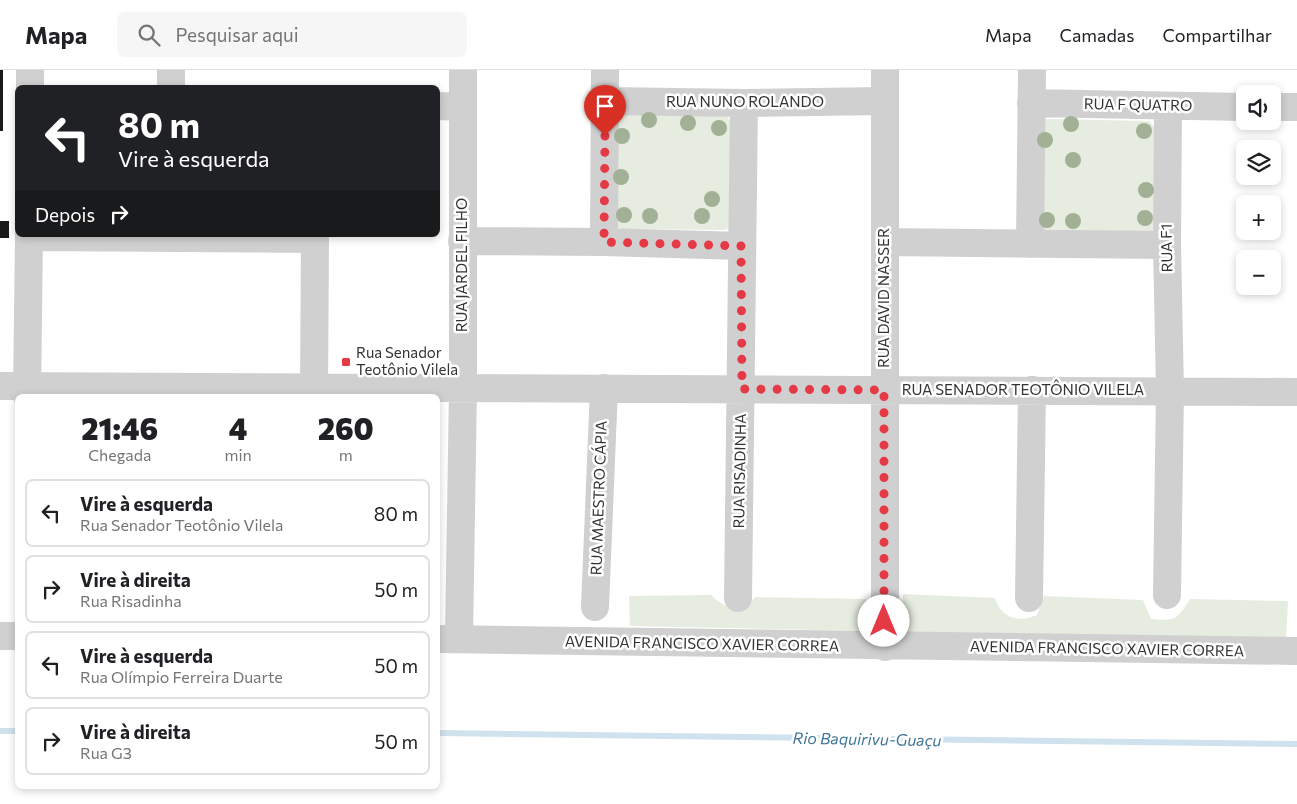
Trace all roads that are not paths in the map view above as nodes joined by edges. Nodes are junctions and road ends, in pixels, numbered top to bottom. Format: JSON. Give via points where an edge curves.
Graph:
{"nodes":[{"id":1,"x":30,"y":70,"type":"edge"},
{"id":2,"x":171,"y":70,"type":"edge"},
{"id":3,"x":463,"y":70,"type":"edge"},
{"id":4,"x":605,"y":70,"type":"edge"},
{"id":5,"x":885,"y":70,"type":"edge"},
{"id":6,"x":1032,"y":70,"type":"edge"},
{"id":7,"x":30,"y":85,"type":"edge"},
{"id":8,"x":171,"y":85,"type":"edge"},
{"id":9,"x":606,"y":101,"type":"junction"},
{"id":10,"x":884,"y":101,"type":"junction"},
{"id":11,"x":744,"y":104,"type":"junction"},
{"id":12,"x":1031,"y":104,"type":"junction"},
{"id":13,"x":450,"y":106,"type":"edge"},
{"id":14,"x":1168,"y":106,"type":"junction"},
{"id":15,"x":1236,"y":107,"type":"edge"},
{"id":16,"x":1281,"y":107,"type":"edge"},
{"id":17,"x":1297,"y":108,"type":"edge"},
{"id":18,"x":29,"y":237,"type":"edge"},
{"id":19,"x":315,"y":237,"type":"edge"},
{"id":20,"x":462,"y":241,"type":"junction"},
{"id":21,"x":604,"y":242,"type":"junction"},
{"id":22,"x":885,"y":242,"type":"junction"},
{"id":23,"x":1030,"y":244,"type":"junction"},
{"id":24,"x":1167,"y":245,"type":"junction"},
{"id":25,"x":741,"y":246,"type":"junction"},
{"id":26,"x":0,"y":386,"type":"edge"},
{"id":27,"x":463,"y":388,"type":"junction"},
{"id":28,"x":604,"y":388,"type":"junction"},
{"id":29,"x":742,"y":389,"type":"junction"},
{"id":30,"x":884,"y":390,"type":"junction"},
{"id":31,"x":1032,"y":390,"type":"junction"},
{"id":32,"x":27,"y":391,"type":"edge"},
{"id":33,"x":173,"y":391,"type":"edge"},
{"id":34,"x":1170,"y":391,"type":"junction"},
{"id":35,"x":314,"y":392,"type":"edge"},
{"id":36,"x":1297,"y":392,"type":"edge"},
{"id":37,"x":1167,"y":595,"type":"dead end"},
{"id":38,"x":738,"y":598,"type":"dead end"},
{"id":39,"x":1029,"y":598,"type":"dead end"},
{"id":40,"x":595,"y":607,"type":"dead end"},
{"id":41,"x":0,"y":636,"type":"edge"},
{"id":42,"x":15,"y":636,"type":"edge"},
{"id":43,"x":448,"y":639,"type":"edge"},
{"id":44,"x":884,"y":647,"type":"junction"},
{"id":45,"x":1297,"y":651,"type":"edge"}],
"edges":[{"from":1,"to":7,"type":"street"},
{"from":2,"to":8,"type":"street"},
{"from":3,"to":13,"type":"street","name":"RUA JARDEL FILHO"},
{"from":4,"to":9,"type":"street"},
{"from":5,"to":10,"type":"street","name":"RUA DAVID NASSER"},
{"from":6,"to":12,"type":"street"},
{"from":9,"to":11,"type":"street","name":"RUA NUNO ROLANDO"},
{"from":9,"to":21,"type":"street"},
{"from":10,"to":11,"type":"street","name":"RUA NUNO ROLANDO"},
{"from":10,"to":22,"type":"street","name":"RUA DAVID NASSER"},
{"from":11,"to":25,"type":"street","name":"RUA RISADINHA"},
{"from":12,"to":14,"type":"street","name":"RUA F QUATRO"},
{"from":12,"to":23,"type":"street"},
{"from":13,"to":20,"type":"street","name":"RUA JARDEL FILHO"},
{"from":14,"to":15,"type":"street","name":"RUA F QUATRO"},
{"from":14,"to":24,"type":"street","name":"RUA F1"},
{"from":16,"to":17,"type":"street"},
{"from":18,"to":32,"type":"street"},
{"from":19,"to":35,"type":"street"},
{"from":20,"to":21,"type":"street"},
{"from":20,"to":27,"type":"street","name":"RUA JARDEL FILHO"},
{"from":21,"to":25,"type":"street"},
{"from":22,"to":23,"type":"street"},
{"from":22,"to":30,"type":"street","name":"RUA DAVID NASSER"},
{"from":23,"to":24,"type":"street"},
{"from":24,"to":34,"type":"street","name":"RUA F1"},
{"from":25,"to":29,"type":"street","name":"RUA RISADINHA"},
{"from":26,"to":32,"type":"street","name":"RUA SENADOR TEOTÔNIO VILELA"},
{"from":27,"to":28,"type":"street","name":"RUA SENADOR TEOTÔNIO VILELA"},
{"from":27,"to":35,"type":"street","name":"RUA SENADOR TEOTÔNIO VILELA"},
{"from":27,"to":43,"type":"street","name":"RUA JARDEL FILHO"},
{"from":28,"to":29,"type":"street","name":"RUA SENADOR TEOTÔNIO VILELA"},
{"from":28,"to":40,"type":"street","name":"RUA MAESTRO CÁPIA"},
{"from":29,"to":30,"type":"street","name":"RUA SENADOR TEOTÔNIO VILELA"},
{"from":29,"to":38,"type":"street","name":"RUA RISADINHA"},
{"from":30,"to":31,"type":"street","name":"RUA SENADOR TEOTÔNIO VILELA"},
{"from":30,"to":44,"type":"street","name":"RUA DAVID NASSER"},
{"from":31,"to":34,"type":"street","name":"RUA SENADOR TEOTÔNIO VILELA"},
{"from":31,"to":39,"type":"street"},
{"from":32,"to":33,"type":"street","name":"RUA SENADOR TEOTÔNIO VILELA"},
{"from":33,"to":35,"type":"street","name":"RUA SENADOR TEOTÔNIO VILELA"},
{"from":34,"to":36,"type":"street","name":"RUA SENADOR TEOTÔNIO VILELA"},
{"from":34,"to":37,"type":"street","name":"RUA F1"},
{"from":41,"to":42,"type":"street"},
{"from":43,"to":44,"type":"street","name":"AVENIDA FRANCISCO XAVIER CORREA"},
{"from":44,"to":45,"type":"street","name":"AVENIDA FRANCISCO XAVIER CORREA"}]}
